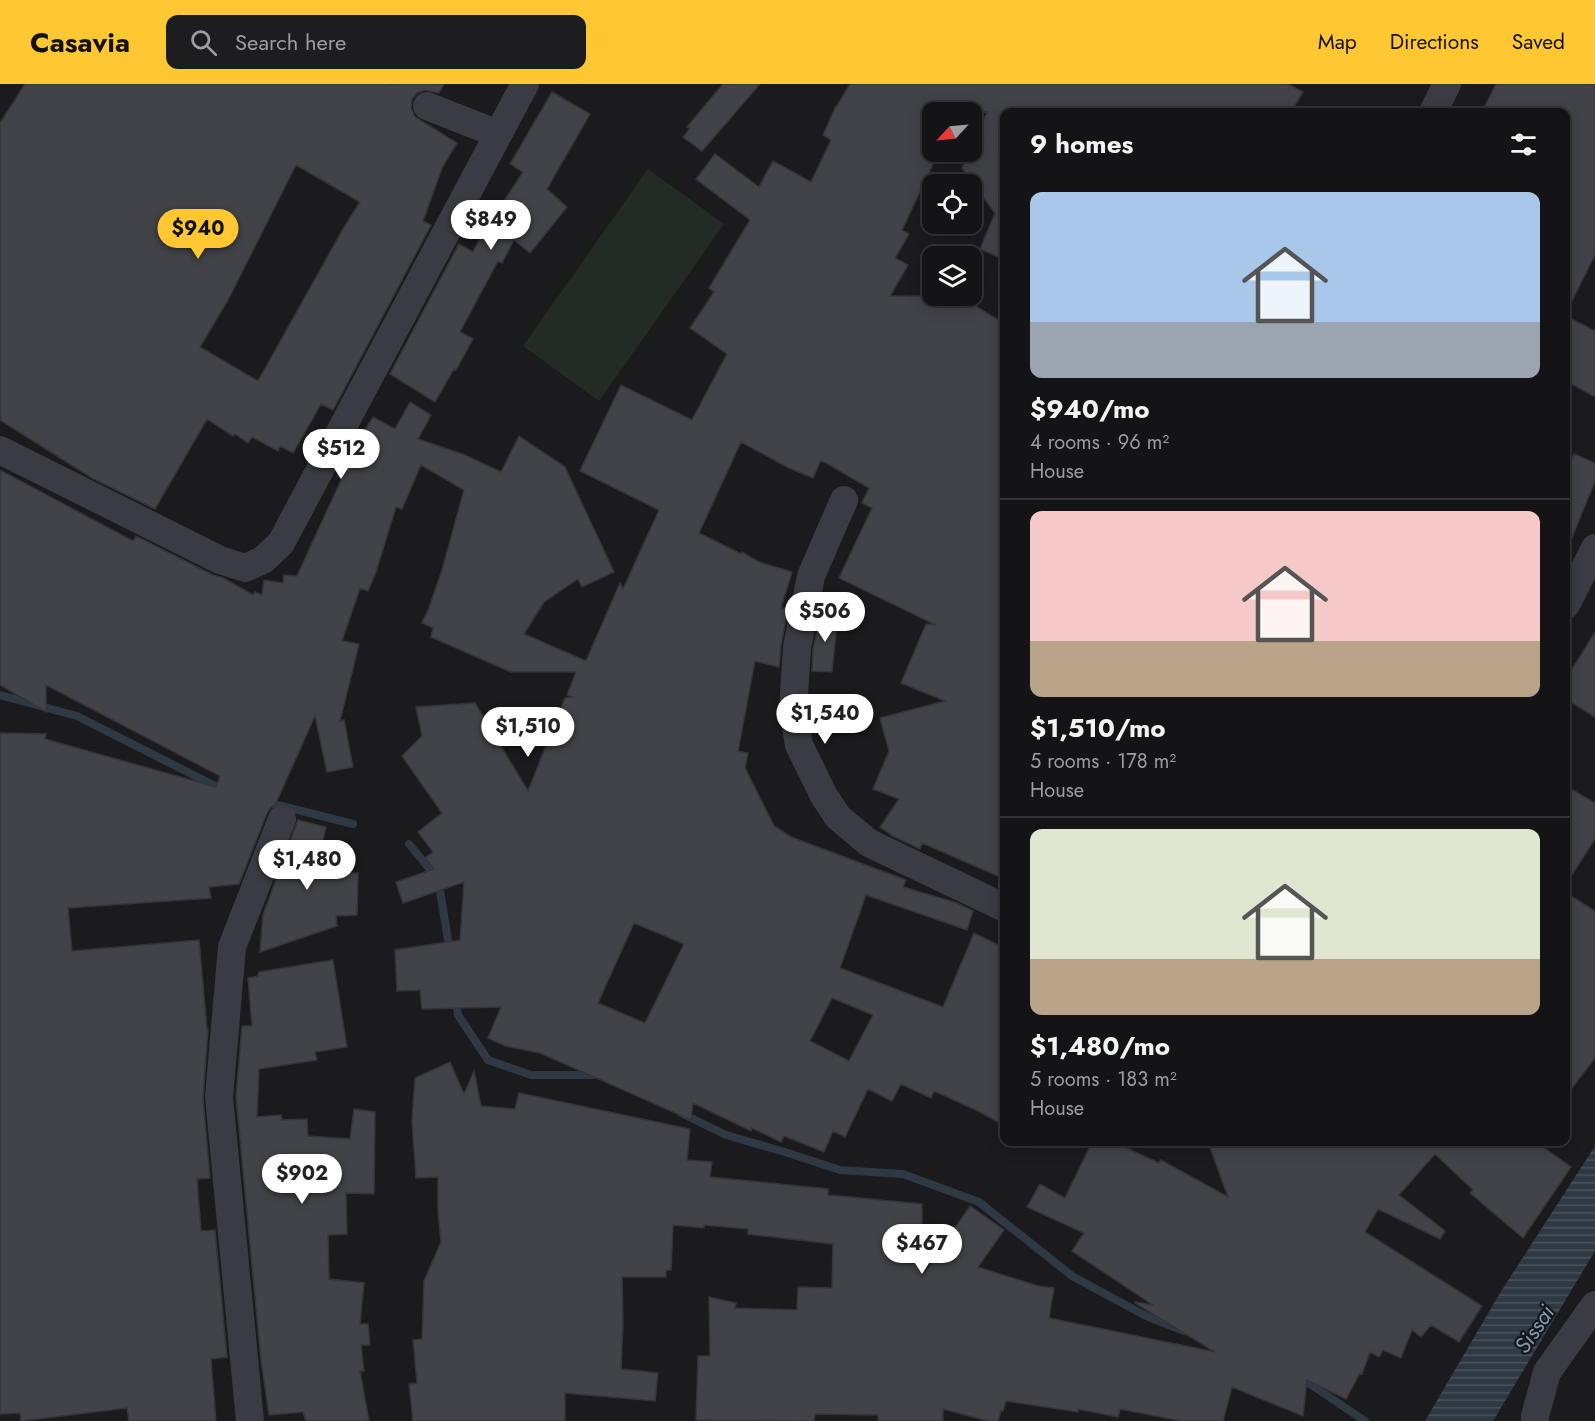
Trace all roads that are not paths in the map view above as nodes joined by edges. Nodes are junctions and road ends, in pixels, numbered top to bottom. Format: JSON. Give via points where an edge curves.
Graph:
{"nodes":[{"id":1,"x":525,"y":84,"type":"edge"},
{"id":2,"x":1447,"y":84,"type":"edge"},
{"id":3,"x":427,"y":106,"type":"dead end"},
{"id":4,"x":1435,"y":108,"type":"edge"},
{"id":5,"x":498,"y":134,"type":"junction"},
{"id":6,"x":0,"y":450,"type":"edge"},
{"id":7,"x":844,"y":500,"type":"dead end"},
{"id":8,"x":1595,"y":548,"type":"edge"},
{"id":9,"x":1570,"y":597,"type":"edge"},
{"id":10,"x":282,"y":819,"type":"dead end"},
{"id":11,"x":1000,"y":906,"type":"edge"},
{"id":12,"x":1595,"y":1305,"type":"edge"},
{"id":13,"x":250,"y":1421,"type":"edge"},
{"id":14,"x":1535,"y":1421,"type":"edge"}],
"edges":[{"from":1,"to":5,"type":"street"},
{"from":2,"to":4,"type":"street"},
{"from":3,"to":5,"type":"street"},
{"from":5,"to":6,"type":"street","via":[[281,543],[263,560],[245,568],[220,560]]},
{"from":7,"to":11,"type":"street","via":[[811,576],[796,648],[793,710],[799,745],[833,810],[869,843]]},
{"from":8,"to":9,"type":"street"},
{"from":10,"to":13,"type":"street","via":[[232,947],[219,1097]]},
{"from":12,"to":14,"type":"street","via":[[1547,1372]]}]}
